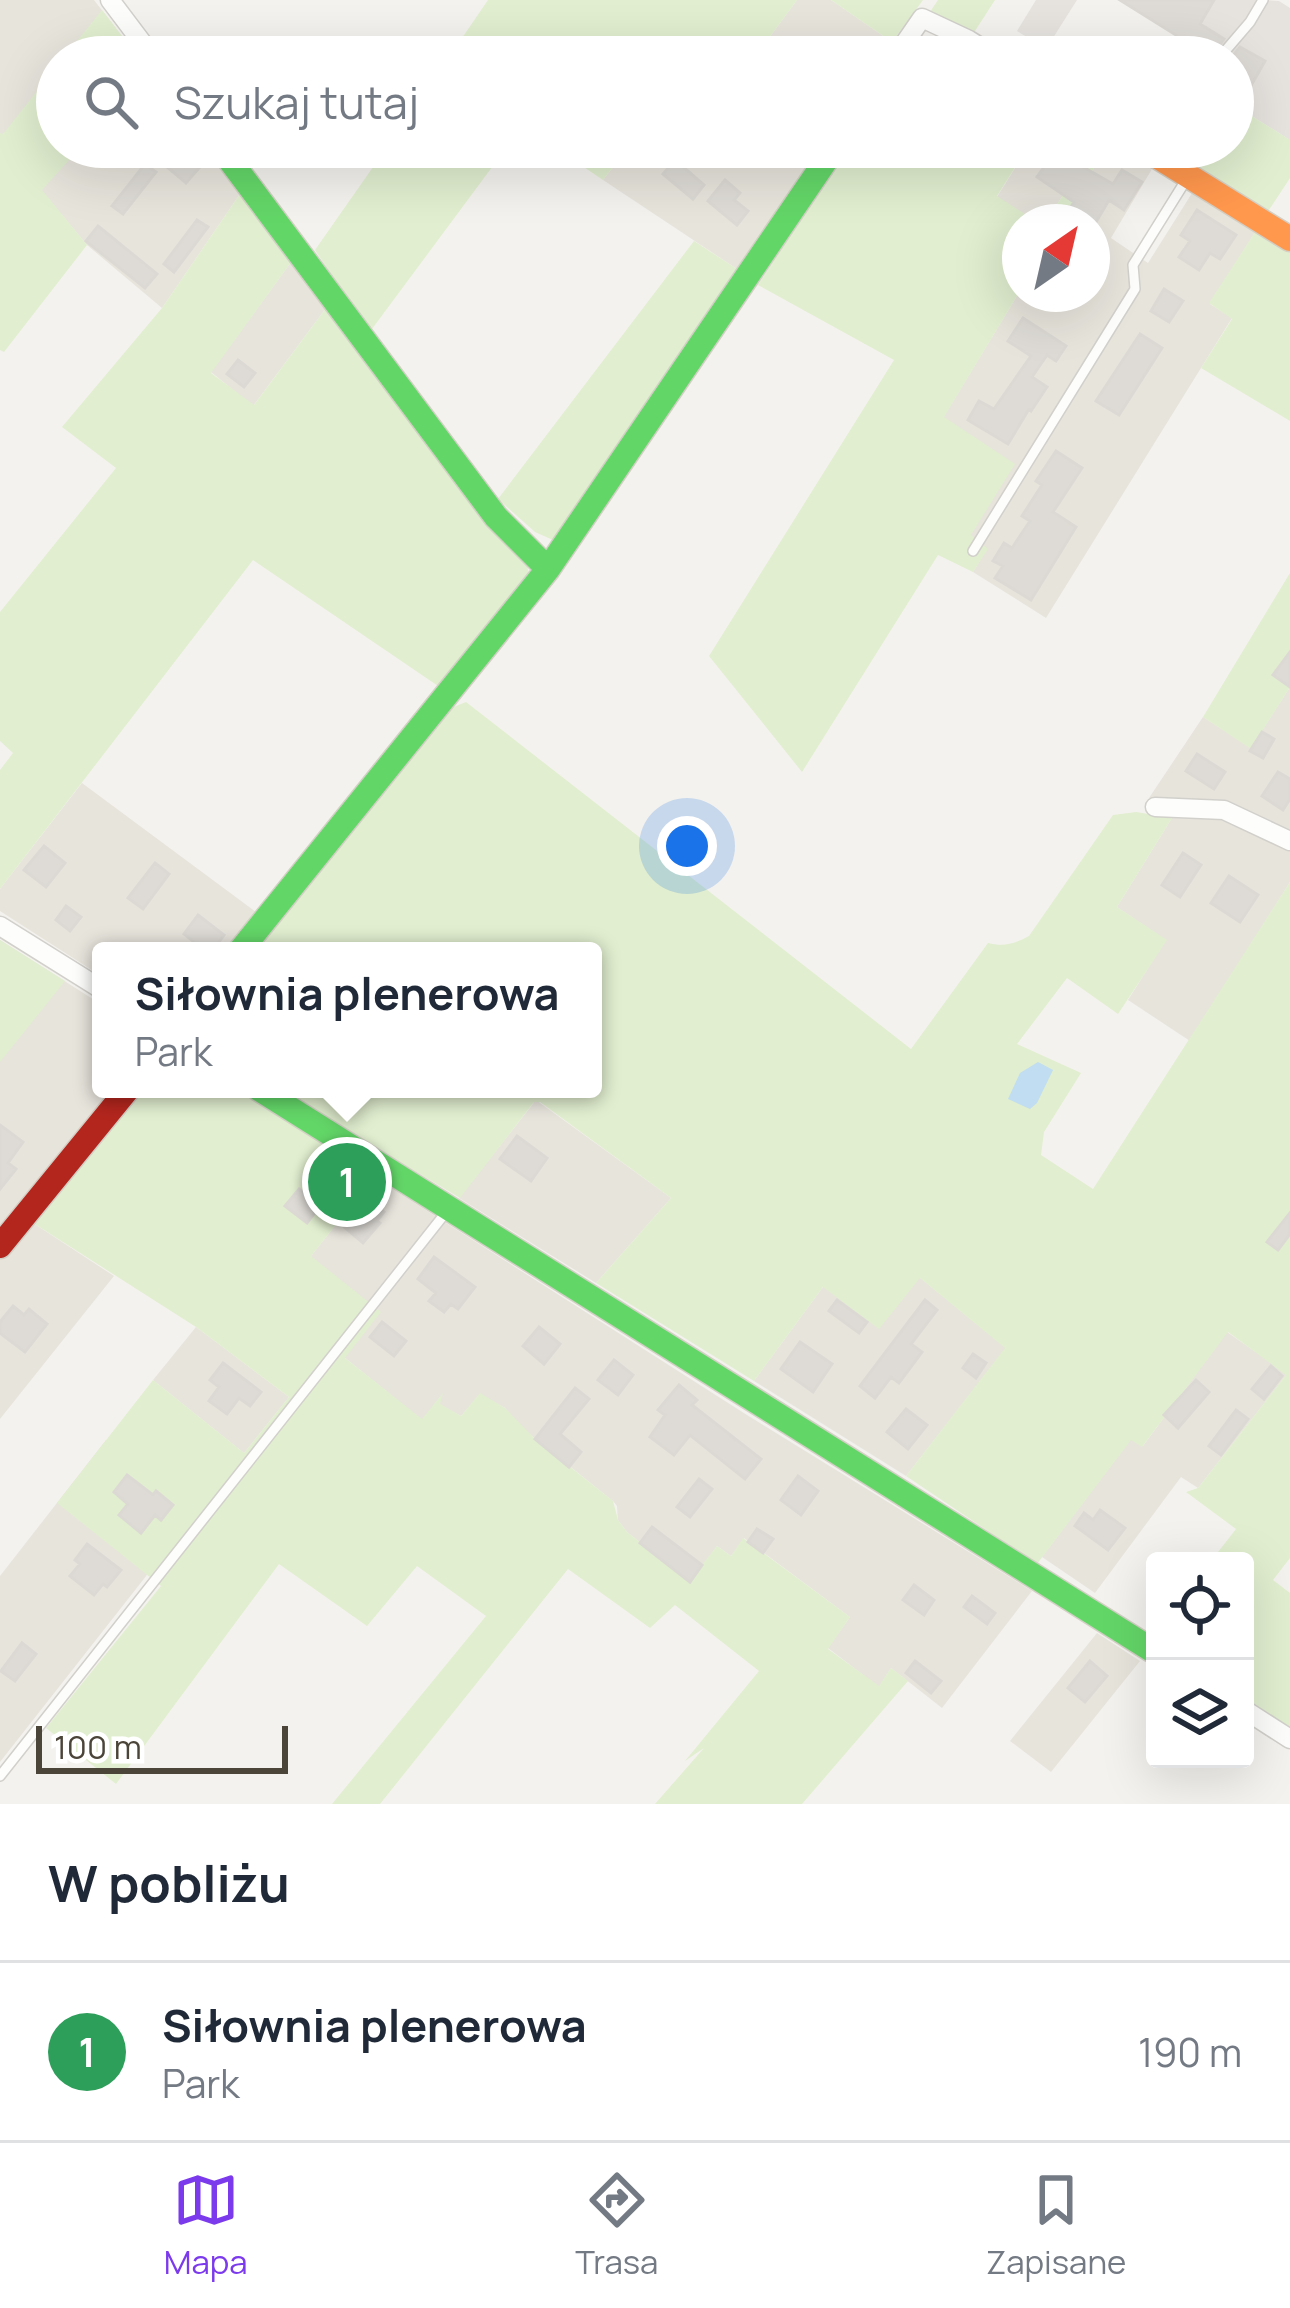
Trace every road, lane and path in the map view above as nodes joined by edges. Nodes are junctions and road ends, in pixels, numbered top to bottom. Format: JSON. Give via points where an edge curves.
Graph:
{"nodes":[{"id":1,"x":110,"y":0,"type":"edge"},
{"id":2,"x":1263,"y":0,"type":"edge"},
{"id":3,"x":137,"y":36,"type":"edge"},
{"id":4,"x":910,"y":36,"type":"edge"},
{"id":5,"x":960,"y":36,"type":"edge"},
{"id":6,"x":1238,"y":36,"type":"edge"},
{"id":7,"x":236,"y":168,"type":"edge"},
{"id":8,"x":821,"y":168,"type":"edge"},
{"id":9,"x":1178,"y":168,"type":"edge"},
{"id":10,"x":1188,"y":176,"type":"junction"},
{"id":11,"x":1290,"y":238,"type":"edge"},
{"id":12,"x":973,"y":551,"type":"dead end"},
{"id":13,"x":548,"y":569,"type":"junction"},
{"id":14,"x":1155,"y":807,"type":"dead end"},
{"id":15,"x":1290,"y":841,"type":"edge"},
{"id":16,"x":0,"y":926,"type":"edge"},
{"id":17,"x":247,"y":942,"type":"edge"},
{"id":18,"x":92,"y":983,"type":"edge"},
{"id":19,"x":121,"y":1098,"type":"edge"},
{"id":20,"x":273,"y":1098,"type":"edge"},
{"id":21,"x":450,"y":1209,"type":"junction"},
{"id":22,"x":0,"y":1246,"type":"edge"},
{"id":23,"x":1146,"y":1646,"type":"edge"},
{"id":24,"x":1254,"y":1716,"type":"edge"},
{"id":25,"x":1290,"y":1738,"type":"edge"},
{"id":26,"x":0,"y":1776,"type":"edge"}],
"edges":[{"from":1,"to":3,"type":"street"},
{"from":2,"to":6,"type":"lane"},
{"from":4,"to":5,"type":"street","via":[[922,18]]},
{"from":7,"to":13,"type":"street","via":[[496,517]]},
{"from":8,"to":13,"type":"street"},
{"from":9,"to":10,"type":"street"},
{"from":10,"to":11,"type":"street"},
{"from":10,"to":12,"type":"lane","via":[[1133,265],[1135,289]]},
{"from":13,"to":17,"type":"street"},
{"from":14,"to":15,"type":"street","via":[[1224,811]]},
{"from":16,"to":18,"type":"street"},
{"from":19,"to":22,"type":"street"},
{"from":20,"to":21,"type":"street"},
{"from":21,"to":23,"type":"street"},
{"from":21,"to":26,"type":"lane"},
{"from":24,"to":25,"type":"street"}]}
